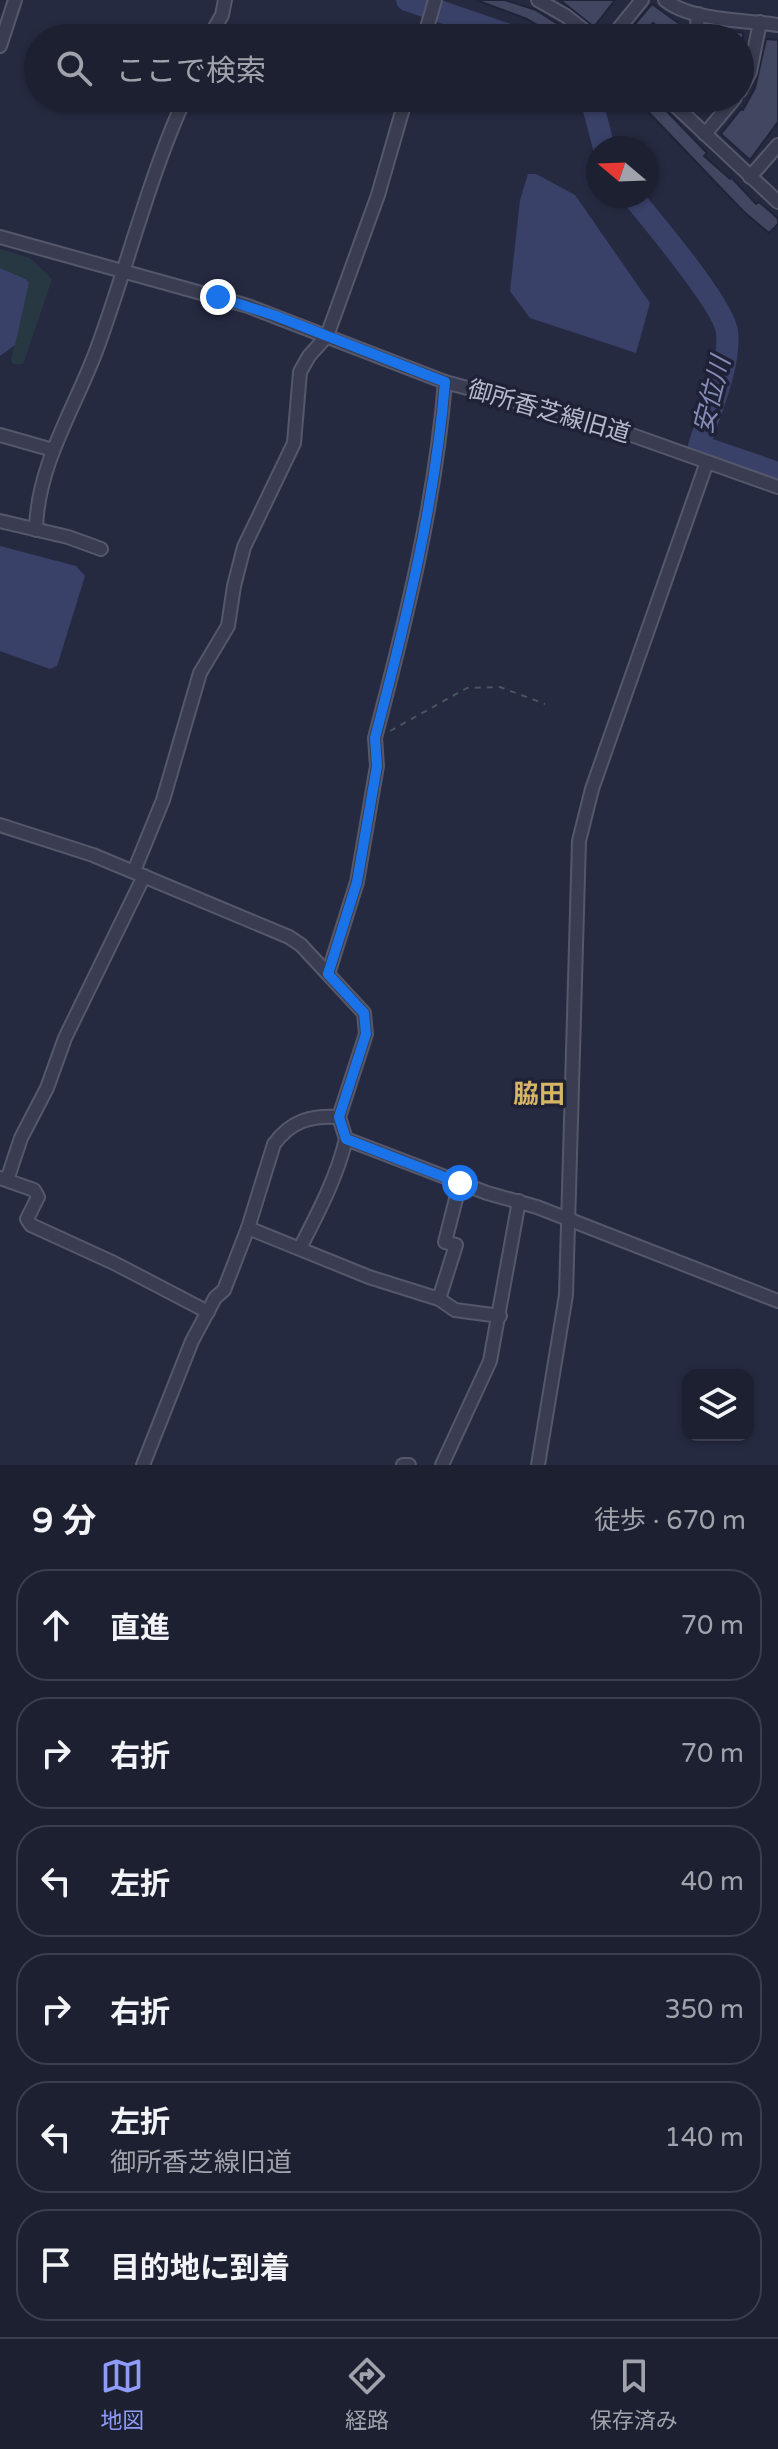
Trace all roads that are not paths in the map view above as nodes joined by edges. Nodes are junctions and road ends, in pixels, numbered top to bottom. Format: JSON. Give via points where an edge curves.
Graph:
{"nodes":[{"id":1,"x":15,"y":0,"type":"edge"},
{"id":2,"x":225,"y":0,"type":"edge"},
{"id":3,"x":435,"y":0,"type":"edge"},
{"id":4,"x":538,"y":0,"type":"edge"},
{"id":5,"x":642,"y":0,"type":"edge"},
{"id":6,"x":665,"y":0,"type":"edge"},
{"id":7,"x":698,"y":14,"type":"junction"},
{"id":8,"x":760,"y":22,"type":"junction"},
{"id":9,"x":217,"y":24,"type":"edge"},
{"id":10,"x":428,"y":24,"type":"edge"},
{"id":11,"x":576,"y":24,"type":"edge"},
{"id":12,"x":622,"y":24,"type":"edge"},
{"id":13,"x":697,"y":24,"type":"edge"},
{"id":14,"x":778,"y":25,"type":"edge"},
{"id":15,"x":0,"y":46,"type":"edge"},
{"id":16,"x":754,"y":55,"type":"edge"},
{"id":17,"x":179,"y":112,"type":"edge"},
{"id":18,"x":402,"y":112,"type":"edge"},
{"id":19,"x":682,"y":112,"type":"edge"},
{"id":20,"x":723,"y":112,"type":"edge"},
{"id":21,"x":705,"y":134,"type":"junction"},
{"id":22,"x":778,"y":145,"type":"edge"},
{"id":23,"x":750,"y":177,"type":"junction"},
{"id":24,"x":778,"y":202,"type":"edge"},
{"id":25,"x":0,"y":237,"type":"edge"},
{"id":26,"x":124,"y":270,"type":"junction"},
{"id":27,"x":327,"y":336,"type":"junction"},
{"id":28,"x":445,"y":382,"type":"junction"},
{"id":29,"x":0,"y":435,"type":"edge"},
{"id":30,"x":53,"y":450,"type":"junction"},
{"id":31,"x":707,"y":462,"type":"junction"},
{"id":32,"x":778,"y":487,"type":"edge"},
{"id":33,"x":0,"y":521,"type":"edge"},
{"id":34,"x":36,"y":530,"type":"junction"},
{"id":35,"x":101,"y":549,"type":"dead end"},
{"id":36,"x":0,"y":825,"type":"edge"},
{"id":37,"x":139,"y":874,"type":"junction"},
{"id":38,"x":328,"y":974,"type":"junction"},
{"id":39,"x":339,"y":1117,"type":"junction"},
{"id":40,"x":346,"y":1139,"type":"junction"},
{"id":41,"x":4,"y":1179,"type":"edge"},
{"id":42,"x":460,"y":1183,"type":"junction"},
{"id":43,"x":519,"y":1201,"type":"junction"},
{"id":44,"x":569,"y":1219,"type":"junction"},
{"id":45,"x":248,"y":1228,"type":"junction"},
{"id":46,"x":300,"y":1248,"type":"junction"},
{"id":47,"x":439,"y":1299,"type":"junction"},
{"id":48,"x":778,"y":1301,"type":"edge"},
{"id":49,"x":208,"y":1312,"type":"junction"},
{"id":50,"x":500,"y":1316,"type":"junction"},
{"id":51,"x":143,"y":1465,"type":"edge"},
{"id":52,"x":442,"y":1465,"type":"edge"},
{"id":53,"x":538,"y":1465,"type":"edge"}],
"edges":[{"from":1,"to":15,"type":"street"},
{"from":2,"to":9,"type":"street"},
{"from":3,"to":10,"type":"street"},
{"from":4,"to":11,"type":"street"},
{"from":5,"to":12,"type":"street"},
{"from":6,"to":7,"type":"street"},
{"from":7,"to":8,"type":"street"},
{"from":7,"to":13,"type":"street"},
{"from":8,"to":14,"type":"street"},
{"from":8,"to":16,"type":"street"},
{"from":17,"to":26,"type":"street"},
{"from":18,"to":27,"type":"street"},
{"from":19,"to":21,"type":"street"},
{"from":20,"to":21,"type":"street"},
{"from":21,"to":23,"type":"street"},
{"from":22,"to":23,"type":"street"},
{"from":23,"to":24,"type":"street"},
{"from":25,"to":26,"type":"street","name":"御所香芝線旧道"},
{"from":26,"to":27,"type":"street","name":"御所香芝線旧道","via":[[248,306]]},
{"from":26,"to":30,"type":"street"},
{"from":27,"to":28,"type":"street","name":"御所香芝線旧道"},
{"from":27,"to":37,"type":"street","via":[[300,372],[294,443],[244,547],[228,626],[200,673]]},
{"from":28,"to":31,"type":"street","name":"御所香芝線旧道","via":[[598,423]]},
{"from":28,"to":38,"type":"street","via":[[421,556],[375,738],[377,766],[357,882]]},
{"from":29,"to":30,"type":"street"},
{"from":30,"to":34,"type":"street","via":[[40,485]]},
{"from":31,"to":32,"type":"street","name":"御所香芝線旧道"},
{"from":31,"to":44,"type":"street","via":[[592,789],[579,841]]},
{"from":33,"to":34,"type":"street"},
{"from":34,"to":35,"type":"street"},
{"from":36,"to":37,"type":"street"},
{"from":37,"to":38,"type":"street","via":[[289,937]]},
{"from":37,"to":41,"type":"street"},
{"from":38,"to":39,"type":"street","via":[[364,1013],[366,1023]]},
{"from":39,"to":40,"type":"street"},
{"from":39,"to":45,"type":"street","via":[[308,1118],[282,1133],[269,1156]]},
{"from":40,"to":42,"type":"street"},
{"from":40,"to":46,"type":"street"},
{"from":41,"to":49,"type":"street","via":[[34,1190],[38,1197],[27,1219],[31,1225]]},
{"from":42,"to":43,"type":"street"},
{"from":42,"to":47,"type":"street","via":[[445,1242],[456,1245]]},
{"from":43,"to":44,"type":"street"},
{"from":43,"to":50,"type":"street"},
{"from":44,"to":48,"type":"street"},
{"from":44,"to":53,"type":"street","via":[[565,1304]]},
{"from":45,"to":46,"type":"street"},
{"from":45,"to":49,"type":"street","via":[[224,1290]]},
{"from":46,"to":47,"type":"street"},
{"from":47,"to":50,"type":"street","via":[[455,1310]]},
{"from":49,"to":51,"type":"street"},
{"from":50,"to":52,"type":"street","via":[[490,1361]]}]}
